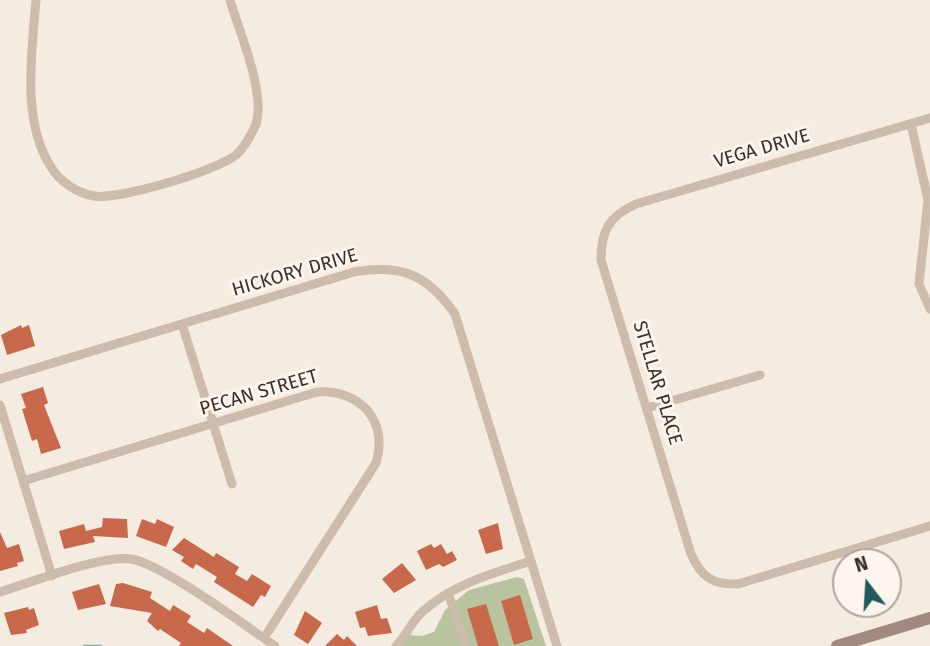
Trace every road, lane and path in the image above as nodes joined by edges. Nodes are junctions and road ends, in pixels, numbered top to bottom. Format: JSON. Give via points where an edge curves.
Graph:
{"nodes":[{"id":1,"x":36,"y":0,"type":"edge"},
{"id":2,"x":230,"y":0,"type":"edge"},
{"id":3,"x":930,"y":118,"type":"edge"},
{"id":4,"x":911,"y":124,"type":"junction"},
{"id":5,"x":609,"y":223,"type":"joint"},
{"id":6,"x":930,"y":309,"type":"edge"},
{"id":7,"x":182,"y":324,"type":"junction"},
{"id":8,"x":760,"y":375,"type":"dead end"},
{"id":9,"x":0,"y":379,"type":"edge"},
{"id":10,"x":0,"y":405,"type":"edge"},
{"id":11,"x":647,"y":408,"type":"junction"},
{"id":12,"x":213,"y":424,"type":"junction"},
{"id":13,"x":23,"y":481,"type":"junction"},
{"id":14,"x":232,"y":484,"type":"dead end"},
{"id":15,"x":930,"y":526,"type":"edge"},
{"id":16,"x":531,"y":561,"type":"junction"},
{"id":17,"x":52,"y":576,"type":"junction"},
{"id":18,"x":0,"y":592,"type":"edge"},
{"id":19,"x":448,"y":593,"type":"junction"},
{"id":20,"x":930,"y":618,"type":"edge"},
{"id":21,"x":264,"y":638,"type":"junction"},
{"id":22,"x":275,"y":646,"type":"edge"},
{"id":23,"x":396,"y":646,"type":"edge"},
{"id":24,"x":466,"y":646,"type":"edge"},
{"id":25,"x":557,"y":646,"type":"edge"},
{"id":26,"x":837,"y":646,"type":"edge"}],
"edges":[{"from":1,"to":2,"type":"street","via":[[30,94],[44,153],[73,189],[107,196],[219,165],[239,153],[256,122],[258,103]]},
{"from":3,"to":4,"type":"street","name":"VEGA DRIVE"},
{"from":4,"to":5,"type":"street","name":"VEGA DRIVE","via":[[636,204],[617,213]]},
{"from":4,"to":6,"type":"street","via":[[928,200],[919,285]]},
{"from":5,"to":11,"type":"street","name":"STELLAR PLACE","via":[[601,237],[601,260]]},
{"from":7,"to":9,"type":"street","name":"HICKORY DRIVE"},
{"from":7,"to":12,"type":"street"},
{"from":7,"to":16,"type":"street","name":"HICKORY DRIVE","via":[[364,270],[396,268],[426,281],[455,314]]},
{"from":8,"to":11,"type":"street"},
{"from":10,"to":13,"type":"street"},
{"from":11,"to":15,"type":"street","name":"STELLAR PLACE","via":[[691,554],[708,580],[738,584]]},
{"from":12,"to":13,"type":"street","name":"PECAN STREET"},
{"from":12,"to":14,"type":"street"},
{"from":12,"to":21,"type":"street","name":"PECAN STREET","via":[[334,390],[367,409],[380,436],[376,463]]},
{"from":13,"to":17,"type":"street"},
{"from":16,"to":19,"type":"street","via":[[471,580]]},
{"from":16,"to":25,"type":"street","name":"HICKORY DRIVE"},
{"from":17,"to":18,"type":"street"},
{"from":17,"to":21,"type":"street","via":[[130,559],[160,570]]},
{"from":19,"to":23,"type":"street","via":[[421,613]]},
{"from":19,"to":24,"type":"street"},
{"from":20,"to":26,"type":"street"},
{"from":21,"to":22,"type":"street"}]}
